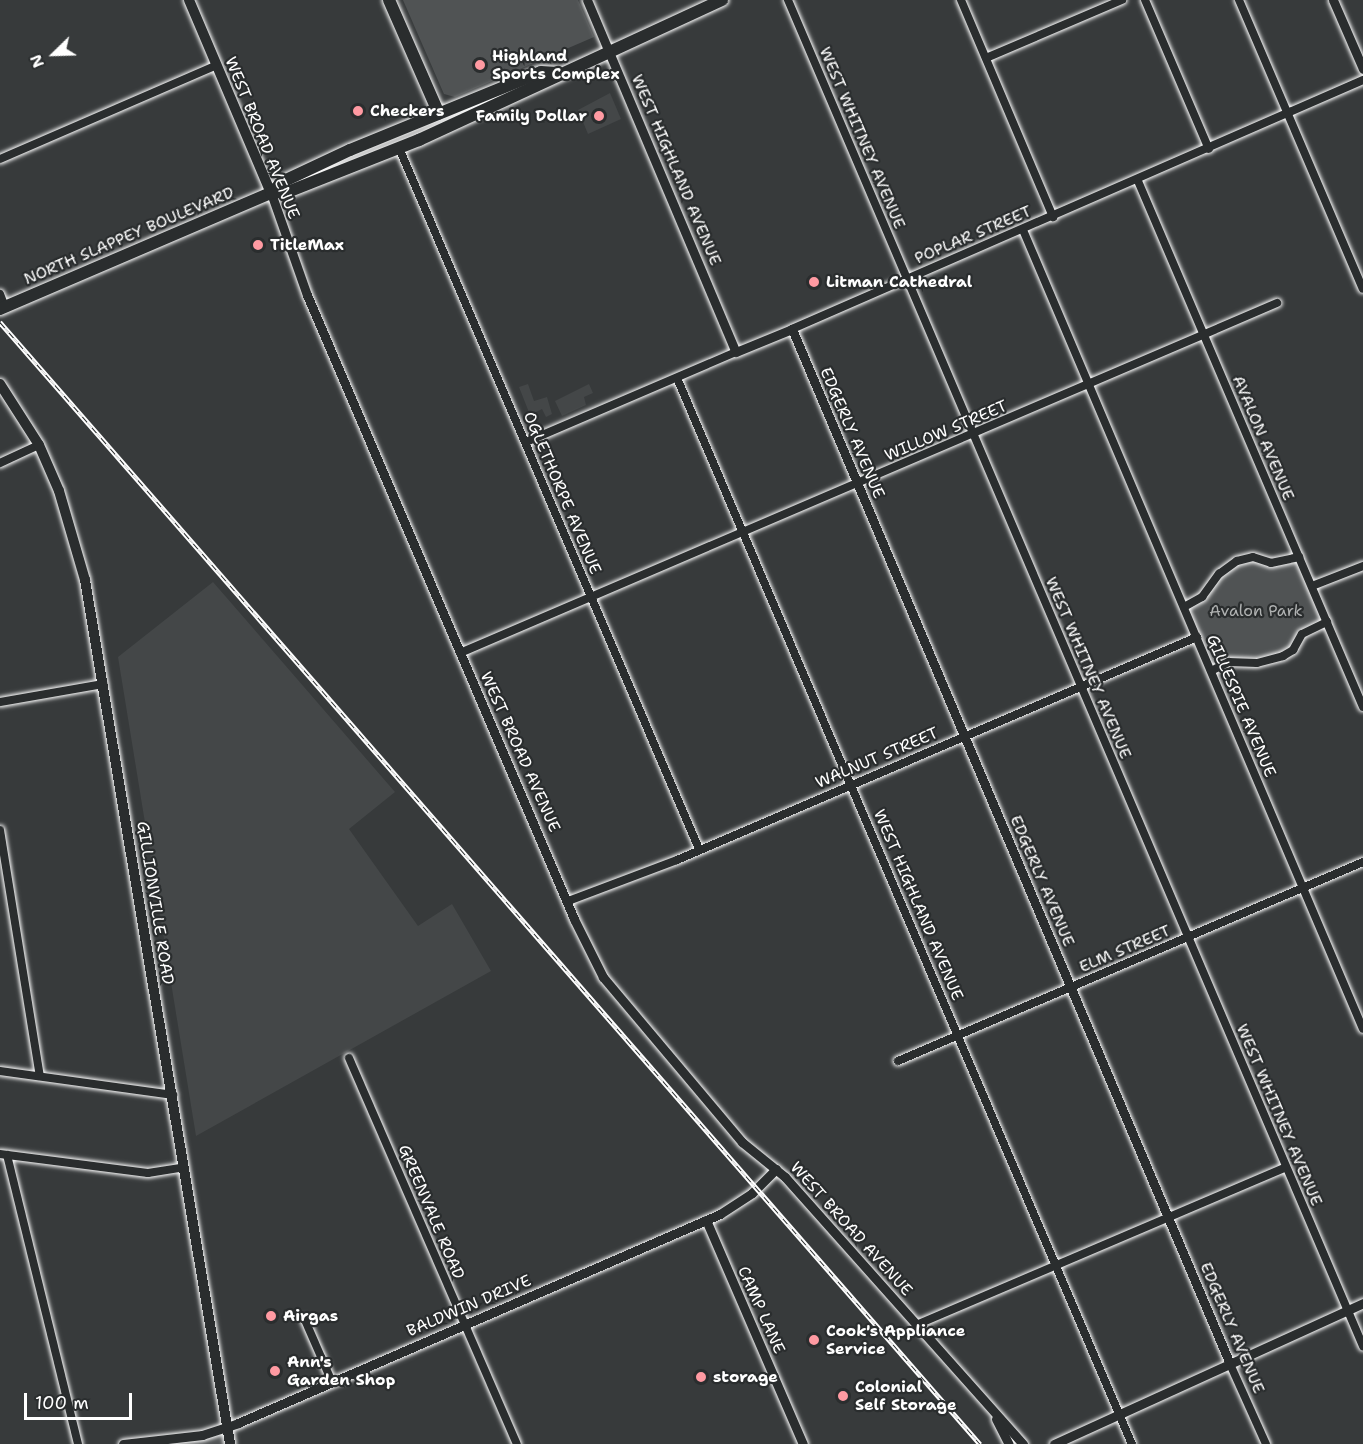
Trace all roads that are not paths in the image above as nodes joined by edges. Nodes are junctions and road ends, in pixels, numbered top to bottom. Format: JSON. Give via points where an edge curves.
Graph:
{"nodes":[{"id":1,"x":189,"y":0,"type":"edge"},
{"id":2,"x":389,"y":0,"type":"edge"},
{"id":3,"x":587,"y":0,"type":"edge"},
{"id":4,"x":722,"y":0,"type":"edge"},
{"id":5,"x":788,"y":0,"type":"edge"},
{"id":6,"x":961,"y":0,"type":"edge"},
{"id":7,"x":1122,"y":0,"type":"edge"},
{"id":8,"x":1145,"y":0,"type":"edge"},
{"id":9,"x":1239,"y":0,"type":"edge"},
{"id":10,"x":1333,"y":0,"type":"edge"},
{"id":11,"x":609,"y":51,"type":"junction"},
{"id":12,"x":986,"y":58,"type":"junction"},
{"id":13,"x":217,"y":65,"type":"junction"},
{"id":14,"x":1363,"y":69,"type":"edge"},
{"id":15,"x":558,"y":73,"type":"junction"},
{"id":16,"x":1363,"y":80,"type":"edge"},
{"id":17,"x":439,"y":114,"type":"junction"},
{"id":18,"x":1288,"y":114,"type":"junction"},
{"id":19,"x":467,"y":119,"type":"junction"},
{"id":20,"x":424,"y":137,"type":"junction"},
{"id":21,"x":399,"y":148,"type":"junction"},
{"id":22,"x":1209,"y":149,"type":"junction"},
{"id":23,"x":0,"y":159,"type":"edge"},
{"id":24,"x":1138,"y":181,"type":"junction"},
{"id":25,"x":271,"y":193,"type":"junction"},
{"id":26,"x":1053,"y":217,"type":"junction"},
{"id":27,"x":1023,"y":230,"type":"junction"},
{"id":28,"x":908,"y":279,"type":"junction"},
{"id":29,"x":1363,"y":289,"type":"edge"},
{"id":30,"x":0,"y":294,"type":"edge"},
{"id":31,"x":1276,"y":303,"type":"dead end"},
{"id":32,"x":3,"y":308,"type":"edge"},
{"id":33,"x":792,"y":329,"type":"junction"},
{"id":34,"x":1204,"y":335,"type":"junction"},
{"id":35,"x":736,"y":352,"type":"junction"},
{"id":36,"x":677,"y":378,"type":"junction"},
{"id":37,"x":0,"y":384,"type":"edge"},
{"id":38,"x":1089,"y":384,"type":"junction"},
{"id":39,"x":974,"y":436,"type":"junction"},
{"id":40,"x":526,"y":442,"type":"junction"},
{"id":41,"x":39,"y":445,"type":"junction"},
{"id":42,"x":0,"y":463,"type":"edge"},
{"id":43,"x":857,"y":483,"type":"junction"},
{"id":44,"x":742,"y":532,"type":"junction"},
{"id":45,"x":1299,"y":557,"type":"junction"},
{"id":46,"x":1363,"y":567,"type":"edge"},
{"id":47,"x":1312,"y":586,"type":"junction"},
{"id":48,"x":592,"y":597,"type":"junction"},
{"id":49,"x":1184,"y":607,"type":"junction"},
{"id":50,"x":1327,"y":622,"type":"junction"},
{"id":51,"x":1197,"y":637,"type":"junction"},
{"id":52,"x":460,"y":653,"type":"junction"},
{"id":53,"x":1211,"y":671,"type":"junction"},
{"id":54,"x":103,"y":684,"type":"junction"},
{"id":55,"x":1081,"y":686,"type":"junction"},
{"id":56,"x":0,"y":702,"type":"edge"},
{"id":57,"x":1363,"y":706,"type":"edge"},
{"id":58,"x":964,"y":736,"type":"junction"},
{"id":59,"x":850,"y":784,"type":"junction"},
{"id":60,"x":0,"y":830,"type":"edge"},
{"id":61,"x":699,"y":849,"type":"junction"},
{"id":62,"x":1363,"y":862,"type":"edge"},
{"id":63,"x":1305,"y":887,"type":"junction"},
{"id":64,"x":568,"y":902,"type":"junction"},
{"id":65,"x":1188,"y":936,"type":"junction"},
{"id":66,"x":1071,"y":987,"type":"junction"},
{"id":67,"x":1363,"y":1029,"type":"edge"},
{"id":68,"x":956,"y":1036,"type":"junction"},
{"id":69,"x":349,"y":1058,"type":"dead end"},
{"id":70,"x":898,"y":1060,"type":"dead end"},
{"id":71,"x":0,"y":1071,"type":"edge"},
{"id":72,"x":40,"y":1076,"type":"junction"},
{"id":73,"x":172,"y":1095,"type":"junction"},
{"id":74,"x":4,"y":1155,"type":"edge"},
{"id":75,"x":184,"y":1167,"type":"junction"},
{"id":76,"x":1286,"y":1167,"type":"junction"},
{"id":77,"x":776,"y":1169,"type":"junction"},
{"id":78,"x":1168,"y":1218,"type":"junction"},
{"id":79,"x":706,"y":1220,"type":"junction"},
{"id":80,"x":1057,"y":1265,"type":"junction"},
{"id":81,"x":1363,"y":1303,"type":"edge"},
{"id":82,"x":1347,"y":1310,"type":"junction"},
{"id":83,"x":305,"y":1320,"type":"dead end"},
{"id":84,"x":465,"y":1324,"type":"junction"},
{"id":85,"x":916,"y":1325,"type":"junction"},
{"id":86,"x":1363,"y":1346,"type":"edge"},
{"id":87,"x":1230,"y":1364,"type":"junction"},
{"id":88,"x":332,"y":1382,"type":"junction"},
{"id":89,"x":990,"y":1410,"type":"junction"},
{"id":90,"x":1121,"y":1413,"type":"junction"},
{"id":91,"x":227,"y":1428,"type":"junction"},
{"id":92,"x":78,"y":1444,"type":"edge"},
{"id":93,"x":123,"y":1444,"type":"edge"},
{"id":94,"x":230,"y":1444,"type":"edge"},
{"id":95,"x":517,"y":1444,"type":"edge"},
{"id":96,"x":803,"y":1444,"type":"edge"},
{"id":97,"x":1009,"y":1444,"type":"edge"},
{"id":98,"x":1023,"y":1444,"type":"edge"},
{"id":99,"x":1054,"y":1444,"type":"edge"},
{"id":100,"x":1132,"y":1444,"type":"edge"},
{"id":101,"x":1266,"y":1444,"type":"edge"}],
"edges":[{"from":1,"to":13,"type":"main road","name":"WEST BROAD AVENUE"},
{"from":2,"to":17,"type":"main road"},
{"from":3,"to":11,"type":"street","name":"WEST HIGHLAND AVENUE"},
{"from":4,"to":11,"type":"main road"},
{"from":5,"to":28,"type":"street","name":"WEST WHITNEY AVENUE"},
{"from":6,"to":12,"type":"street"},
{"from":7,"to":12,"type":"street"},
{"from":8,"to":22,"type":"street"},
{"from":9,"to":18,"type":"street"},
{"from":10,"to":14,"type":"street"},
{"from":11,"to":15,"type":"main road"},
{"from":11,"to":35,"type":"street","name":"WEST HIGHLAND AVENUE"},
{"from":12,"to":26,"type":"street"},
{"from":13,"to":23,"type":"street"},
{"from":13,"to":25,"type":"main road","name":"WEST BROAD AVENUE"},
{"from":15,"to":17,"type":"main road","name":"NORTH SLAPPEY BOULEVARD","via":[[541,72]]},
{"from":15,"to":19,"type":"main road","name":"NORTH SLAPPEY BOULEVARD","via":[[546,84]]},
{"from":16,"to":18,"type":"street","name":"POPLAR STREET"},
{"from":17,"to":19,"type":"main road"},
{"from":17,"to":20,"type":"main road"},
{"from":17,"to":25,"type":"main road","name":"NORTH SLAPPEY BOULEVARD","via":[[284,181]]},
{"from":18,"to":22,"type":"street","name":"POPLAR STREET"},
{"from":18,"to":29,"type":"street"},
{"from":19,"to":20,"type":"main road","name":"NORTH SLAPPEY BOULEVARD"},
{"from":20,"to":21,"type":"main road","name":"NORTH SLAPPEY BOULEVARD"},
{"from":21,"to":25,"type":"main road","name":"NORTH SLAPPEY BOULEVARD","via":[[290,191]]},
{"from":21,"to":40,"type":"street","name":"OGLETHORPE AVENUE"},
{"from":22,"to":24,"type":"street","name":"POPLAR STREET"},
{"from":24,"to":26,"type":"street","name":"POPLAR STREET"},
{"from":24,"to":34,"type":"street","name":"AVALON AVENUE"},
{"from":25,"to":32,"type":"main road","name":"NORTH SLAPPEY BOULEVARD"},
{"from":25,"to":52,"type":"street","name":"WEST BROAD AVENUE","via":[[307,295]]},
{"from":26,"to":27,"type":"street","name":"POPLAR STREET"},
{"from":27,"to":28,"type":"street","name":"POPLAR STREET"},
{"from":27,"to":38,"type":"street","name":"GILLESPIE AVENUE"},
{"from":28,"to":33,"type":"street","name":"POPLAR STREET"},
{"from":28,"to":39,"type":"street","name":"WEST WHITNEY AVENUE"},
{"from":30,"to":32,"type":"street"},
{"from":31,"to":34,"type":"street","name":"WILLOW STREET"},
{"from":33,"to":35,"type":"street","name":"POPLAR STREET"},
{"from":33,"to":43,"type":"street","name":"EDGERLY AVENUE"},
{"from":34,"to":38,"type":"street","name":"WILLOW STREET"},
{"from":34,"to":45,"type":"street","name":"AVALON AVENUE"},
{"from":35,"to":36,"type":"street","name":"POPLAR STREET"},
{"from":36,"to":40,"type":"street","name":"POPLAR STREET"},
{"from":36,"to":44,"type":"street","name":"WEST HIGHLAND AVENUE"},
{"from":37,"to":41,"type":"main road","name":"GILLIONVILLE ROAD"},
{"from":38,"to":39,"type":"street","name":"WILLOW STREET"},
{"from":38,"to":49,"type":"street","name":"GILLESPIE AVENUE"},
{"from":39,"to":43,"type":"street","name":"WILLOW STREET"},
{"from":39,"to":55,"type":"street","name":"WEST WHITNEY AVENUE"},
{"from":40,"to":48,"type":"street","name":"OGLETHORPE AVENUE"},
{"from":41,"to":42,"type":"street"},
{"from":41,"to":54,"type":"main road","name":"GILLIONVILLE ROAD","via":[[72,530]]},
{"from":43,"to":44,"type":"street","name":"WILLOW STREET"},
{"from":43,"to":58,"type":"street","name":"EDGERLY AVENUE"},
{"from":44,"to":48,"type":"street","name":"WILLOW STREET"},
{"from":44,"to":59,"type":"street","name":"WEST HIGHLAND AVENUE"},
{"from":45,"to":47,"type":"street","name":"AVALON AVENUE"},
{"from":45,"to":49,"type":"street","via":[[1271,563],[1253,557],[1237,561],[1219,574],[1202,597]]},
{"from":46,"to":47,"type":"street"},
{"from":47,"to":50,"type":"street","name":"AVALON AVENUE"},
{"from":48,"to":52,"type":"street","name":"WILLOW STREET"},
{"from":48,"to":61,"type":"street","name":"OGLETHORPE AVENUE"},
{"from":49,"to":51,"type":"street","name":"GILLESPIE AVENUE"},
{"from":50,"to":53,"type":"street","via":[[1302,634],[1293,650],[1283,656],[1257,663],[1229,662]]},
{"from":50,"to":57,"type":"street","name":"AVALON AVENUE"},
{"from":51,"to":53,"type":"street","name":"GILLESPIE AVENUE"},
{"from":51,"to":55,"type":"street","name":"WALNUT STREET"},
{"from":52,"to":64,"type":"street","name":"WEST BROAD AVENUE"},
{"from":53,"to":63,"type":"street","name":"GILLESPIE AVENUE"},
{"from":54,"to":56,"type":"street"},
{"from":54,"to":73,"type":"main road","name":"GILLIONVILLE ROAD"},
{"from":55,"to":58,"type":"street","name":"WALNUT STREET"},
{"from":55,"to":65,"type":"street","name":"WEST WHITNEY AVENUE"},
{"from":58,"to":59,"type":"street","name":"WALNUT STREET"},
{"from":58,"to":66,"type":"street","name":"EDGERLY AVENUE"},
{"from":59,"to":61,"type":"street","name":"WALNUT STREET"},
{"from":59,"to":68,"type":"street","name":"WEST HIGHLAND AVENUE"},
{"from":60,"to":72,"type":"street"},
{"from":61,"to":64,"type":"street","name":"WALNUT STREET"},
{"from":62,"to":63,"type":"street","name":"ELM STREET"},
{"from":63,"to":65,"type":"street","name":"ELM STREET"},
{"from":63,"to":67,"type":"street","name":"GILLESPIE AVENUE"},
{"from":64,"to":77,"type":"street","name":"WEST BROAD AVENUE","via":[[589,953],[628,1011],[742,1142]]},
{"from":65,"to":66,"type":"street","name":"ELM STREET"},
{"from":65,"to":76,"type":"street","name":"WEST WHITNEY AVENUE"},
{"from":66,"to":68,"type":"street","name":"ELM STREET"},
{"from":66,"to":78,"type":"street","name":"EDGERLY AVENUE"},
{"from":68,"to":70,"type":"street","name":"ELM STREET"},
{"from":68,"to":80,"type":"street","name":"WEST HIGHLAND AVENUE"},
{"from":69,"to":84,"type":"street","name":"GREENVALE ROAD"},
{"from":71,"to":72,"type":"street"},
{"from":72,"to":73,"type":"street"},
{"from":73,"to":75,"type":"main road","name":"GILLIONVILLE ROAD"},
{"from":74,"to":75,"type":"street","via":[[148,1173]]},
{"from":74,"to":92,"type":"street"},
{"from":75,"to":91,"type":"main road","name":"GILLIONVILLE ROAD"},
{"from":76,"to":78,"type":"street"},
{"from":76,"to":82,"type":"street","name":"WEST WHITNEY AVENUE"},
{"from":77,"to":79,"type":"street","name":"BALDWIN DRIVE","via":[[744,1200]]},
{"from":77,"to":85,"type":"street","name":"WEST BROAD AVENUE"},
{"from":78,"to":80,"type":"street"},
{"from":78,"to":87,"type":"street","name":"EDGERLY AVENUE"},
{"from":79,"to":84,"type":"street","name":"BALDWIN DRIVE"},
{"from":79,"to":96,"type":"street","name":"CAMP LANE"},
{"from":80,"to":85,"type":"street"},
{"from":80,"to":90,"type":"street","name":"WEST HIGHLAND AVENUE"},
{"from":81,"to":82,"type":"street"},
{"from":82,"to":86,"type":"street","name":"WEST WHITNEY AVENUE"},
{"from":82,"to":87,"type":"street"},
{"from":83,"to":88,"type":"street"},
{"from":84,"to":88,"type":"street","name":"BALDWIN DRIVE"},
{"from":84,"to":95,"type":"street","name":"GREENVALE ROAD"},
{"from":85,"to":89,"type":"street","name":"WEST BROAD AVENUE"},
{"from":87,"to":90,"type":"street"},
{"from":87,"to":101,"type":"street","name":"EDGERLY AVENUE"},
{"from":88,"to":91,"type":"street","name":"BALDWIN DRIVE"},
{"from":89,"to":97,"type":"street","name":"WEST BROAD AVENUE"},
{"from":89,"to":98,"type":"street","name":"WEST BROAD AVENUE"},
{"from":90,"to":99,"type":"street"},
{"from":90,"to":100,"type":"street","name":"WEST HIGHLAND AVENUE"},
{"from":91,"to":93,"type":"street","name":"BALDWIN DRIVE","via":[[202,1435]]},
{"from":91,"to":94,"type":"main road","name":"GILLIONVILLE ROAD"}]}
